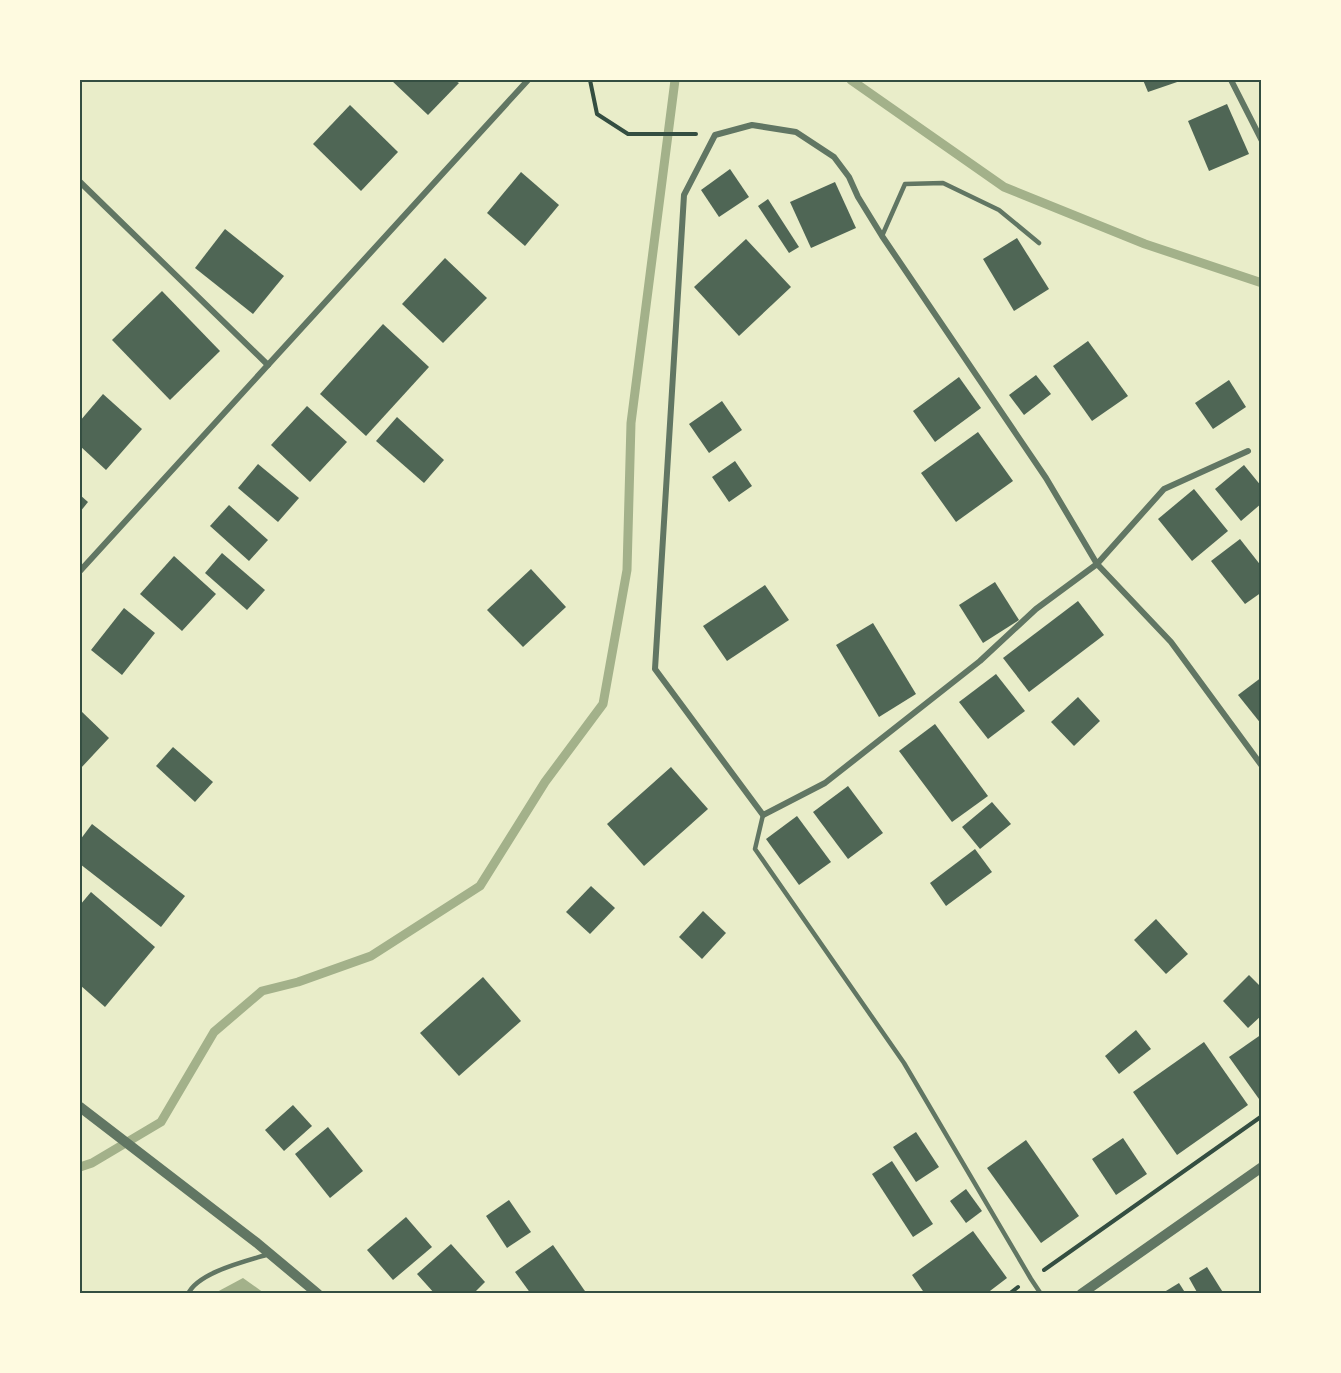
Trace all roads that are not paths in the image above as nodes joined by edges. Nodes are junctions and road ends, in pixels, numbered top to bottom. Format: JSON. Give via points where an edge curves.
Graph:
{"nodes":[{"id":1,"x":528,"y":80,"type":"edge"},
{"id":2,"x":1230,"y":80,"type":"edge"},
{"id":3,"x":1262,"y":141,"type":"edge"},
{"id":4,"x":80,"y":182,"type":"edge"},
{"id":5,"x":882,"y":236,"type":"junction"},
{"id":6,"x":1039,"y":243,"type":"dead end"},
{"id":7,"x":268,"y":364,"type":"junction"},
{"id":8,"x":1248,"y":451,"type":"dead end"},
{"id":9,"x":1097,"y":564,"type":"junction"},
{"id":10,"x":80,"y":571,"type":"edge"},
{"id":11,"x":1262,"y":766,"type":"edge"},
{"id":12,"x":763,"y":815,"type":"junction"},
{"id":13,"x":80,"y":1107,"type":"edge"},
{"id":14,"x":1262,"y":1167,"type":"edge"},
{"id":15,"x":270,"y":1254,"type":"junction"},
{"id":16,"x":188,"y":1293,"type":"edge"},
{"id":17,"x":318,"y":1293,"type":"edge"},
{"id":18,"x":1041,"y":1293,"type":"edge"},
{"id":19,"x":1081,"y":1293,"type":"edge"}],
"edges":[{"from":1,"to":7,"type":"street"},
{"from":2,"to":3,"type":"street"},
{"from":4,"to":7,"type":"street"},
{"from":5,"to":6,"type":"lane","via":[[905,184],[943,183],[999,210]]},
{"from":5,"to":9,"type":"street","via":[[1046,478]]},
{"from":5,"to":12,"type":"street","via":[[834,157],[796,132],[752,125],[715,135],[684,195],[655,669]]},
{"from":7,"to":10,"type":"street"},
{"from":8,"to":9,"type":"street","via":[[1164,489]]},
{"from":9,"to":11,"type":"street","via":[[1171,642]]},
{"from":9,"to":12,"type":"street","via":[[1036,609],[980,661],[825,783]]},
{"from":12,"to":18,"type":"lane","via":[[755,849],[904,1063]]},
{"from":13,"to":15,"type":"street"},
{"from":14,"to":19,"type":"street"},
{"from":15,"to":16,"type":"lane","via":[[222,1268],[191,1287]]},
{"from":15,"to":17,"type":"street"}]}
